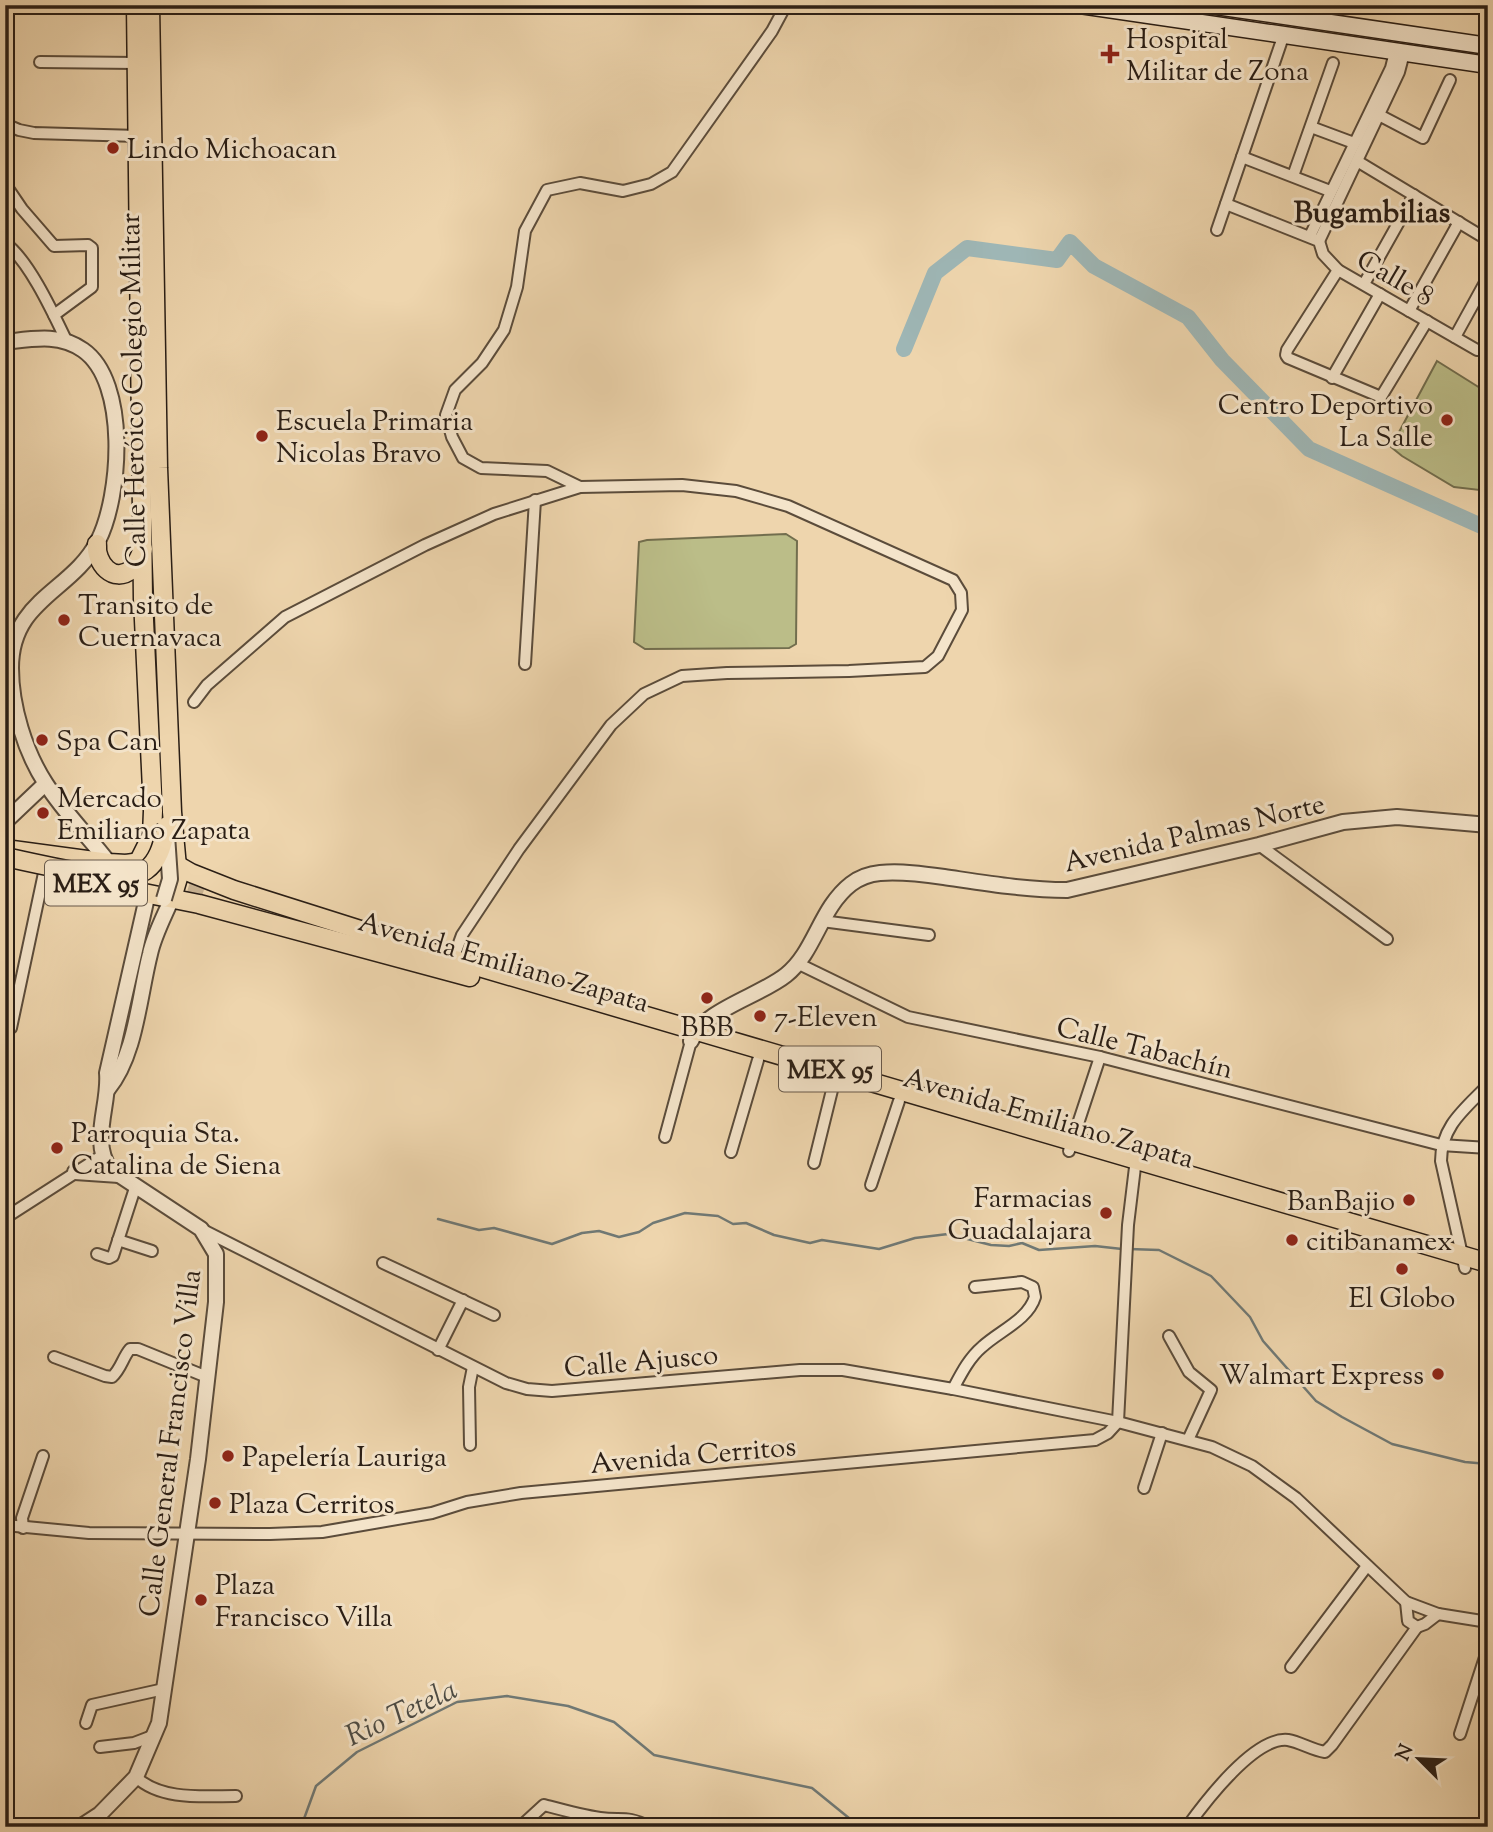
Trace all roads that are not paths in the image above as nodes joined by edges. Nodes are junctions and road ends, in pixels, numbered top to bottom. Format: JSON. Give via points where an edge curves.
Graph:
{"nodes":[{"id":1,"x":136,"y":5,"type":"edge"},
{"id":2,"x":150,"y":5,"type":"edge"},
{"id":3,"x":786,"y":5,"type":"edge"},
{"id":4,"x":1080,"y":5,"type":"edge"},
{"id":5,"x":1209,"y":5,"type":"edge"},
{"id":6,"x":1253,"y":12,"type":"junction"},
{"id":7,"x":1250,"y":30,"type":"junction"},
{"id":8,"x":1283,"y":37,"type":"junction"},
{"id":9,"x":1488,"y":46,"type":"edge"},
{"id":10,"x":1399,"y":52,"type":"junction"},
{"id":11,"x":40,"y":62,"type":"dead end"},
{"id":12,"x":137,"y":63,"type":"junction"},
{"id":13,"x":1333,"y":63,"type":"dead end"},
{"id":14,"x":1488,"y":65,"type":"edge"},
{"id":15,"x":1450,"y":80,"type":"dead end"},
{"id":16,"x":1379,"y":115,"type":"junction"},
{"id":17,"x":5,"y":124,"type":"edge"},
{"id":18,"x":1311,"y":127,"type":"junction"},
{"id":19,"x":138,"y":136,"type":"junction"},
{"id":20,"x":1354,"y":143,"type":"junction"},
{"id":21,"x":1242,"y":157,"type":"junction"},
{"id":22,"x":1357,"y":161,"type":"junction"},
{"id":23,"x":1293,"y":176,"type":"junction"},
{"id":24,"x":5,"y":184,"type":"edge"},
{"id":25,"x":1330,"y":191,"type":"junction"},
{"id":26,"x":1414,"y":195,"type":"junction"},
{"id":27,"x":1226,"y":204,"type":"junction"},
{"id":28,"x":1459,"y":222,"type":"junction"},
{"id":29,"x":1217,"y":230,"type":"dead end"},
{"id":30,"x":1315,"y":239,"type":"junction"},
{"id":31,"x":1488,"y":240,"type":"edge"},
{"id":32,"x":5,"y":243,"type":"edge"},
{"id":33,"x":1338,"y":270,"type":"junction"},
{"id":34,"x":1488,"y":277,"type":"edge"},
{"id":35,"x":1364,"y":284,"type":"junction"},
{"id":36,"x":1380,"y":294,"type":"junction"},
{"id":37,"x":1409,"y":311,"type":"junction"},
{"id":38,"x":54,"y":315,"type":"junction"},
{"id":39,"x":1427,"y":321,"type":"junction"},
{"id":40,"x":1455,"y":337,"type":"junction"},
{"id":41,"x":5,"y":342,"type":"edge"},
{"id":42,"x":67,"y":342,"type":"junction"},
{"id":43,"x":1477,"y":350,"type":"dead end"},
{"id":44,"x":1332,"y":378,"type":"junction"},
{"id":45,"x":158,"y":468,"type":"junction"},
{"id":46,"x":580,"y":487,"type":"junction"},
{"id":47,"x":535,"y":500,"type":"junction"},
{"id":48,"x":97,"y":544,"type":"junction"},
{"id":49,"x":143,"y":551,"type":"junction"},
{"id":50,"x":12,"y":630,"type":"edge"},
{"id":51,"x":525,"y":664,"type":"dead end"},
{"id":52,"x":194,"y":702,"type":"dead end"},
{"id":53,"x":46,"y":784,"type":"junction"},
{"id":54,"x":5,"y":822,"type":"edge"},
{"id":55,"x":1488,"y":825,"type":"edge"},
{"id":56,"x":162,"y":833,"type":"junction"},
{"id":57,"x":1259,"y":845,"type":"junction"},
{"id":58,"x":5,"y":849,"type":"edge"},
{"id":59,"x":5,"y":857,"type":"edge"},
{"id":60,"x":139,"y":861,"type":"junction"},
{"id":61,"x":109,"y":863,"type":"junction"},
{"id":62,"x":5,"y":866,"type":"edge"},
{"id":63,"x":182,"y":872,"type":"junction"},
{"id":64,"x":44,"y":873,"type":"junction"},
{"id":65,"x":93,"y":883,"type":"junction"},
{"id":66,"x":148,"y":893,"type":"junction"},
{"id":67,"x":203,"y":893,"type":"tunnel mouth"},
{"id":68,"x":172,"y":898,"type":"junction"},
{"id":69,"x":822,"y":921,"type":"junction"},
{"id":70,"x":929,"y":935,"type":"dead end"},
{"id":71,"x":1387,"y":939,"type":"dead end"},
{"id":72,"x":799,"y":964,"type":"junction"},
{"id":73,"x":451,"y":965,"type":"junction"},
{"id":74,"x":10,"y":1028,"type":"dead end"},
{"id":75,"x":693,"y":1036,"type":"junction"},
{"id":76,"x":1100,"y":1057,"type":"junction"},
{"id":77,"x":758,"y":1060,"type":"junction"},
{"id":78,"x":834,"y":1082,"type":"junction"},
{"id":79,"x":1488,"y":1085,"type":"edge"},
{"id":80,"x":108,"y":1089,"type":"junction"},
{"id":81,"x":899,"y":1101,"type":"junction"},
{"id":82,"x":665,"y":1137,"type":"dead end"},
{"id":83,"x":1441,"y":1145,"type":"junction"},
{"id":84,"x":1071,"y":1146,"type":"junction"},
{"id":85,"x":1488,"y":1148,"type":"edge"},
{"id":86,"x":731,"y":1152,"type":"dead end"},
{"id":87,"x":103,"y":1154,"type":"junction"},
{"id":88,"x":814,"y":1163,"type":"dead end"},
{"id":89,"x":1135,"y":1164,"type":"junction"},
{"id":90,"x":75,"y":1172,"type":"junction"},
{"id":91,"x":119,"y":1175,"type":"junction"},
{"id":92,"x":136,"y":1185,"type":"junction"},
{"id":93,"x":871,"y":1185,"type":"dead end"},
{"id":94,"x":5,"y":1218,"type":"edge"},
{"id":95,"x":201,"y":1229,"type":"junction"},
{"id":96,"x":118,"y":1240,"type":"junction"},
{"id":97,"x":152,"y":1251,"type":"dead end"},
{"id":98,"x":97,"y":1254,"type":"dead end"},
{"id":99,"x":1464,"y":1261,"type":"junction"},
{"id":100,"x":383,"y":1263,"type":"dead end"},
{"id":101,"x":1488,"y":1263,"type":"edge"},
{"id":102,"x":1488,"y":1274,"type":"edge"},
{"id":103,"x":975,"y":1287,"type":"dead end"},
{"id":104,"x":463,"y":1300,"type":"junction"},
{"id":105,"x":494,"y":1315,"type":"dead end"},
{"id":106,"x":1169,"y":1336,"type":"dead end"},
{"id":107,"x":438,"y":1350,"type":"junction"},
{"id":108,"x":54,"y":1357,"type":"dead end"},
{"id":109,"x":473,"y":1367,"type":"junction"},
{"id":110,"x":207,"y":1377,"type":"junction"},
{"id":111,"x":953,"y":1389,"type":"junction"},
{"id":112,"x":1118,"y":1422,"type":"junction"},
{"id":113,"x":1162,"y":1433,"type":"junction"},
{"id":114,"x":1188,"y":1440,"type":"junction"},
{"id":115,"x":470,"y":1445,"type":"dead end"},
{"id":116,"x":43,"y":1456,"type":"dead end"},
{"id":117,"x":1144,"y":1488,"type":"dead end"},
{"id":118,"x":5,"y":1525,"type":"edge"},
{"id":119,"x":23,"y":1528,"type":"junction"},
{"id":120,"x":187,"y":1534,"type":"junction"},
{"id":121,"x":1367,"y":1566,"type":"junction"},
{"id":122,"x":1406,"y":1602,"type":"junction"},
{"id":123,"x":1438,"y":1614,"type":"junction"},
{"id":124,"x":1488,"y":1622,"type":"edge"},
{"id":125,"x":1417,"y":1627,"type":"junction"},
{"id":126,"x":1488,"y":1648,"type":"edge"},
{"id":127,"x":1291,"y":1667,"type":"dead end"},
{"id":128,"x":164,"y":1689,"type":"junction"},
{"id":129,"x":86,"y":1723,"type":"dead end"},
{"id":130,"x":1460,"y":1734,"type":"dead end"},
{"id":131,"x":155,"y":1735,"type":"junction"},
{"id":132,"x":100,"y":1747,"type":"dead end"},
{"id":133,"x":136,"y":1777,"type":"junction"},
{"id":134,"x":236,"y":1796,"type":"dead end"},
{"id":135,"x":80,"y":1827,"type":"edge"},
{"id":136,"x":520,"y":1827,"type":"edge"},
{"id":137,"x":650,"y":1827,"type":"edge"},
{"id":138,"x":1187,"y":1827,"type":"edge"}],
"edges":[{"from":1,"to":12,"type":"main road","name":"Calle Heróico Colegio Militar"},
{"from":2,"to":45,"type":"main road","name":"Calle Heróico Colegio Militar"},
{"from":3,"to":46,"type":"street","via":[[672,172],[651,184],[623,191],[580,183],[547,190],[525,231],[517,288],[504,330],[455,390],[446,415],[463,458],[481,468],[547,471]]},
{"from":4,"to":7,"type":"main road"},
{"from":5,"to":6,"type":"main road"},
{"from":6,"to":7,"type":"main road"},
{"from":6,"to":9,"type":"main road"},
{"from":7,"to":8,"type":"main road"},
{"from":8,"to":10,"type":"main road"},
{"from":8,"to":21,"type":"street"},
{"from":10,"to":14,"type":"main road"},
{"from":10,"to":16,"type":"street","via":[[1399,72]]},
{"from":10,"to":20,"type":"street"},
{"from":11,"to":12,"type":"street"},
{"from":12,"to":19,"type":"main road","name":"Calle Heróico Colegio Militar"},
{"from":13,"to":18,"type":"street"},
{"from":15,"to":16,"type":"street","via":[[1423,138]]},
{"from":16,"to":22,"type":"street"},
{"from":17,"to":19,"type":"street","via":[[34,133]]},
{"from":18,"to":20,"type":"street"},
{"from":18,"to":23,"type":"street"},
{"from":19,"to":49,"type":"main road","name":"Calle Heróico Colegio Militar"},
{"from":20,"to":25,"type":"street"},
{"from":21,"to":23,"type":"street"},
{"from":21,"to":27,"type":"street"},
{"from":22,"to":26,"type":"street"},
{"from":22,"to":30,"type":"street"},
{"from":23,"to":25,"type":"street"},
{"from":24,"to":38,"type":"street","via":[[54,246],[92,247],[92,286]]},
{"from":25,"to":30,"type":"street"},
{"from":26,"to":28,"type":"street"},
{"from":26,"to":35,"type":"street"},
{"from":27,"to":29,"type":"street"},
{"from":27,"to":30,"type":"street"},
{"from":28,"to":31,"type":"street"},
{"from":28,"to":37,"type":"street"},
{"from":30,"to":33,"type":"street","name":"Calle 8"},
{"from":32,"to":38,"type":"street","via":[[21,258]]},
{"from":33,"to":35,"type":"street","name":"Calle 8"},
{"from":33,"to":44,"type":"street","via":[[1286,355]]},
{"from":34,"to":40,"type":"street"},
{"from":35,"to":36,"type":"street","name":"Calle 8"},
{"from":36,"to":37,"type":"street","name":"Calle 8"},
{"from":36,"to":44,"type":"street"},
{"from":37,"to":39,"type":"street","name":"Calle 8"},
{"from":38,"to":42,"type":"street"},
{"from":39,"to":40,"type":"street","name":"Calle 8"},
{"from":39,"to":44,"type":"street","via":[[1381,397]]},
{"from":40,"to":43,"type":"street","name":"Calle 8"},
{"from":41,"to":42,"type":"street","via":[[39,338]]},
{"from":42,"to":48,"type":"street","via":[[83,350],[101,371],[115,418],[109,513]]},
{"from":45,"to":56,"type":"main road","name":"Calle Heróico Colegio Militar"},
{"from":45,"to":56,"type":"main road","via":[[153,488]]},
{"from":46,"to":47,"type":"street"},
{"from":46,"to":73,"type":"street","via":[[681,485],[736,491],[788,506],[953,580],[961,593],[962,610],[938,656],[925,667],[682,677],[644,694],[611,725],[560,792],[462,935]]},
{"from":47,"to":51,"type":"street"},
{"from":47,"to":52,"type":"street","via":[[425,545],[285,617]]},
{"from":48,"to":49,"type":"main road","via":[[100,564],[119,574],[132,569]]},
{"from":48,"to":50,"type":"street"},
{"from":49,"to":56,"type":"main road","name":"Calle Heróico Colegio Militar","via":[[152,835]]},
{"from":50,"to":53,"type":"street","via":[[13,692],[29,750]]},
{"from":53,"to":54,"type":"street"},
{"from":53,"to":61,"type":"street"},
{"from":55,"to":57,"type":"street","name":"Avenida Palmas Norte","via":[[1373,818]]},
{"from":56,"to":59,"type":"main road","bridge":true,"via":[[155,860],[135,875],[116,876]]},
{"from":56,"to":60,"type":"main road","name":"Calle Heróico Colegio Militar"},
{"from":56,"to":63,"type":"main road","name":"Calle Heróico Colegio Militar"},
{"from":56,"to":80,"type":"street","bridge":true,"via":[[170,863],[169,885],[145,943]]},
{"from":57,"to":69,"type":"street","name":"Avenida Palmas Norte","via":[[1067,890],[878,873],[850,885]]},
{"from":57,"to":71,"type":"street"},
{"from":58,"to":61,"type":"main road","number":"MEX 95"},
{"from":60,"to":61,"type":"main road","number":"MEX 95"},
{"from":60,"to":63,"type":"main road","number":"MEX 95","via":[[163,860]]},
{"from":60,"to":66,"type":"main road"},
{"from":61,"to":65,"type":"main road","via":[[108,873]]},
{"from":62,"to":64,"type":"main road","number":"MEX 95"},
{"from":63,"to":66,"type":"main road"},
{"from":63,"to":68,"type":"main road","name":"Calle Heróico Colegio Militar"},
{"from":63,"to":73,"type":"main road","name":"Avenida Emiliano Zapata","number":"MEX 95"},
{"from":64,"to":65,"type":"main road","number":"MEX 95"},
{"from":64,"to":74,"type":"street"},
{"from":65,"to":66,"type":"main road","number":"MEX 95"},
{"from":66,"to":68,"type":"main road","name":"Avenida Emiliano Zapata","number":"MEX 95"},
{"from":66,"to":80,"type":"street","via":[[107,1073]]},
{"from":67,"to":73,"type":"main road"},
{"from":68,"to":73,"type":"main road","name":"Avenida Emiliano Zapata","number":"MEX 95"},
{"from":68,"to":80,"type":"street","via":[[150,953],[120,1075]]},
{"from":69,"to":70,"type":"street"},
{"from":69,"to":72,"type":"street","name":"Avenida Palmas Norte"},
{"from":72,"to":75,"type":"street","name":"Avenida Palmas Norte","via":[[709,1020]]},
{"from":72,"to":76,"type":"street","name":"Calle Tabachín","via":[[908,1017]]},
{"from":73,"to":75,"type":"main road","name":"Avenida Emiliano Zapata","number":"MEX 95"},
{"from":75,"to":77,"type":"main road","name":"Avenida Emiliano Zapata","number":"MEX 95"},
{"from":75,"to":82,"type":"street"},
{"from":75,"to":84,"type":"main road","name":"Avenida Emiliano Zapata","number":"MEX 95"},
{"from":76,"to":83,"type":"street","name":"Calle Tabachín"},
{"from":76,"to":84,"type":"street"},
{"from":77,"to":78,"type":"main road","name":"Avenida Emiliano Zapata","number":"MEX 95"},
{"from":77,"to":86,"type":"street"},
{"from":78,"to":81,"type":"main road","name":"Avenida Emiliano Zapata","number":"MEX 95"},
{"from":78,"to":88,"type":"street"},
{"from":79,"to":83,"type":"street","via":[[1446,1132]]},
{"from":80,"to":87,"type":"street"},
{"from":81,"to":84,"type":"main road","name":"Avenida Emiliano Zapata","number":"MEX 95"},
{"from":81,"to":93,"type":"street"},
{"from":83,"to":85,"type":"street","name":"Calle Tabachín"},
{"from":83,"to":99,"type":"street"},
{"from":84,"to":89,"type":"main road","name":"Avenida Emiliano Zapata","number":"MEX 95"},
{"from":87,"to":90,"type":"street"},
{"from":87,"to":91,"type":"street","name":"Calle General Francisco Villa","via":[[110,1169]]},
{"from":89,"to":99,"type":"main road","name":"Avenida Emiliano Zapata","number":"MEX 95"},
{"from":89,"to":112,"type":"street"},
{"from":90,"to":91,"type":"street"},
{"from":90,"to":94,"type":"street"},
{"from":91,"to":92,"type":"street","name":"Calle General Francisco Villa"},
{"from":92,"to":95,"type":"street","name":"Calle General Francisco Villa"},
{"from":92,"to":96,"type":"street"},
{"from":95,"to":107,"type":"street","name":"Calle Ajusco"},
{"from":95,"to":110,"type":"street","name":"Calle General Francisco Villa","via":[[216,1254],[217,1272]]},
{"from":96,"to":97,"type":"street"},
{"from":96,"to":98,"type":"street","via":[[112,1258]]},
{"from":99,"to":101,"type":"main road","name":"Avenida Emiliano Zapata","number":"MEX 95"},
{"from":99,"to":102,"type":"main road","name":"Avenida Emiliano Zapata","number":"MEX 95"},
{"from":100,"to":104,"type":"street"},
{"from":103,"to":111,"type":"street","via":[[1022,1282],[1033,1287],[1035,1297],[1028,1310],[981,1348]]},
{"from":104,"to":105,"type":"street"},
{"from":104,"to":107,"type":"street"},
{"from":106,"to":114,"type":"street","via":[[1189,1372],[1211,1390]]},
{"from":107,"to":109,"type":"street","name":"Calle Ajusco"},
{"from":108,"to":110,"type":"street","via":[[113,1377],[127,1353],[138,1349]]},
{"from":109,"to":111,"type":"street","name":"Calle Ajusco","via":[[506,1383],[552,1391],[818,1369]]},
{"from":109,"to":115,"type":"street"},
{"from":110,"to":120,"type":"street","name":"Calle General Francisco Villa"},
{"from":111,"to":112,"type":"street","name":"Calle Ajusco"},
{"from":112,"to":113,"type":"street","name":"Calle Ajusco"},
{"from":112,"to":120,"type":"street","name":"Avenida Cerritos","via":[[1095,1440],[521,1493],[322,1532]]},
{"from":113,"to":114,"type":"street","name":"Calle Ajusco"},
{"from":113,"to":117,"type":"street"},
{"from":114,"to":121,"type":"street","name":"Calle Ajusco","via":[[1251,1466],[1296,1498]]},
{"from":116,"to":119,"type":"street","via":[[22,1518]]},
{"from":118,"to":119,"type":"street","name":"Avenida Cerritos"},
{"from":119,"to":120,"type":"street","name":"Avenida Cerritos"},
{"from":120,"to":128,"type":"street","name":"Calle General Francisco Villa"},
{"from":121,"to":122,"type":"street","name":"Calle Ajusco"},
{"from":121,"to":127,"type":"street"},
{"from":122,"to":123,"type":"street"},
{"from":122,"to":125,"type":"street","via":[[1408,1621]]},
{"from":123,"to":124,"type":"street"},
{"from":123,"to":125,"type":"street"},
{"from":125,"to":138,"type":"street","via":[[1325,1752],[1290,1740],[1276,1741],[1257,1752],[1212,1794]]},
{"from":126,"to":130,"type":"street"},
{"from":128,"to":129,"type":"street","via":[[95,1704]]},
{"from":128,"to":131,"type":"street","name":"Calle General Francisco Villa"},
{"from":131,"to":132,"type":"street"},
{"from":131,"to":133,"type":"street","name":"Calle General Francisco Villa"},
{"from":133,"to":134,"type":"street","via":[[171,1794]]},
{"from":133,"to":135,"type":"street","name":"Calle General Francisco Villa","via":[[100,1814]]},
{"from":136,"to":137,"type":"street","via":[[544,1805],[600,1818],[635,1820]]}]}
